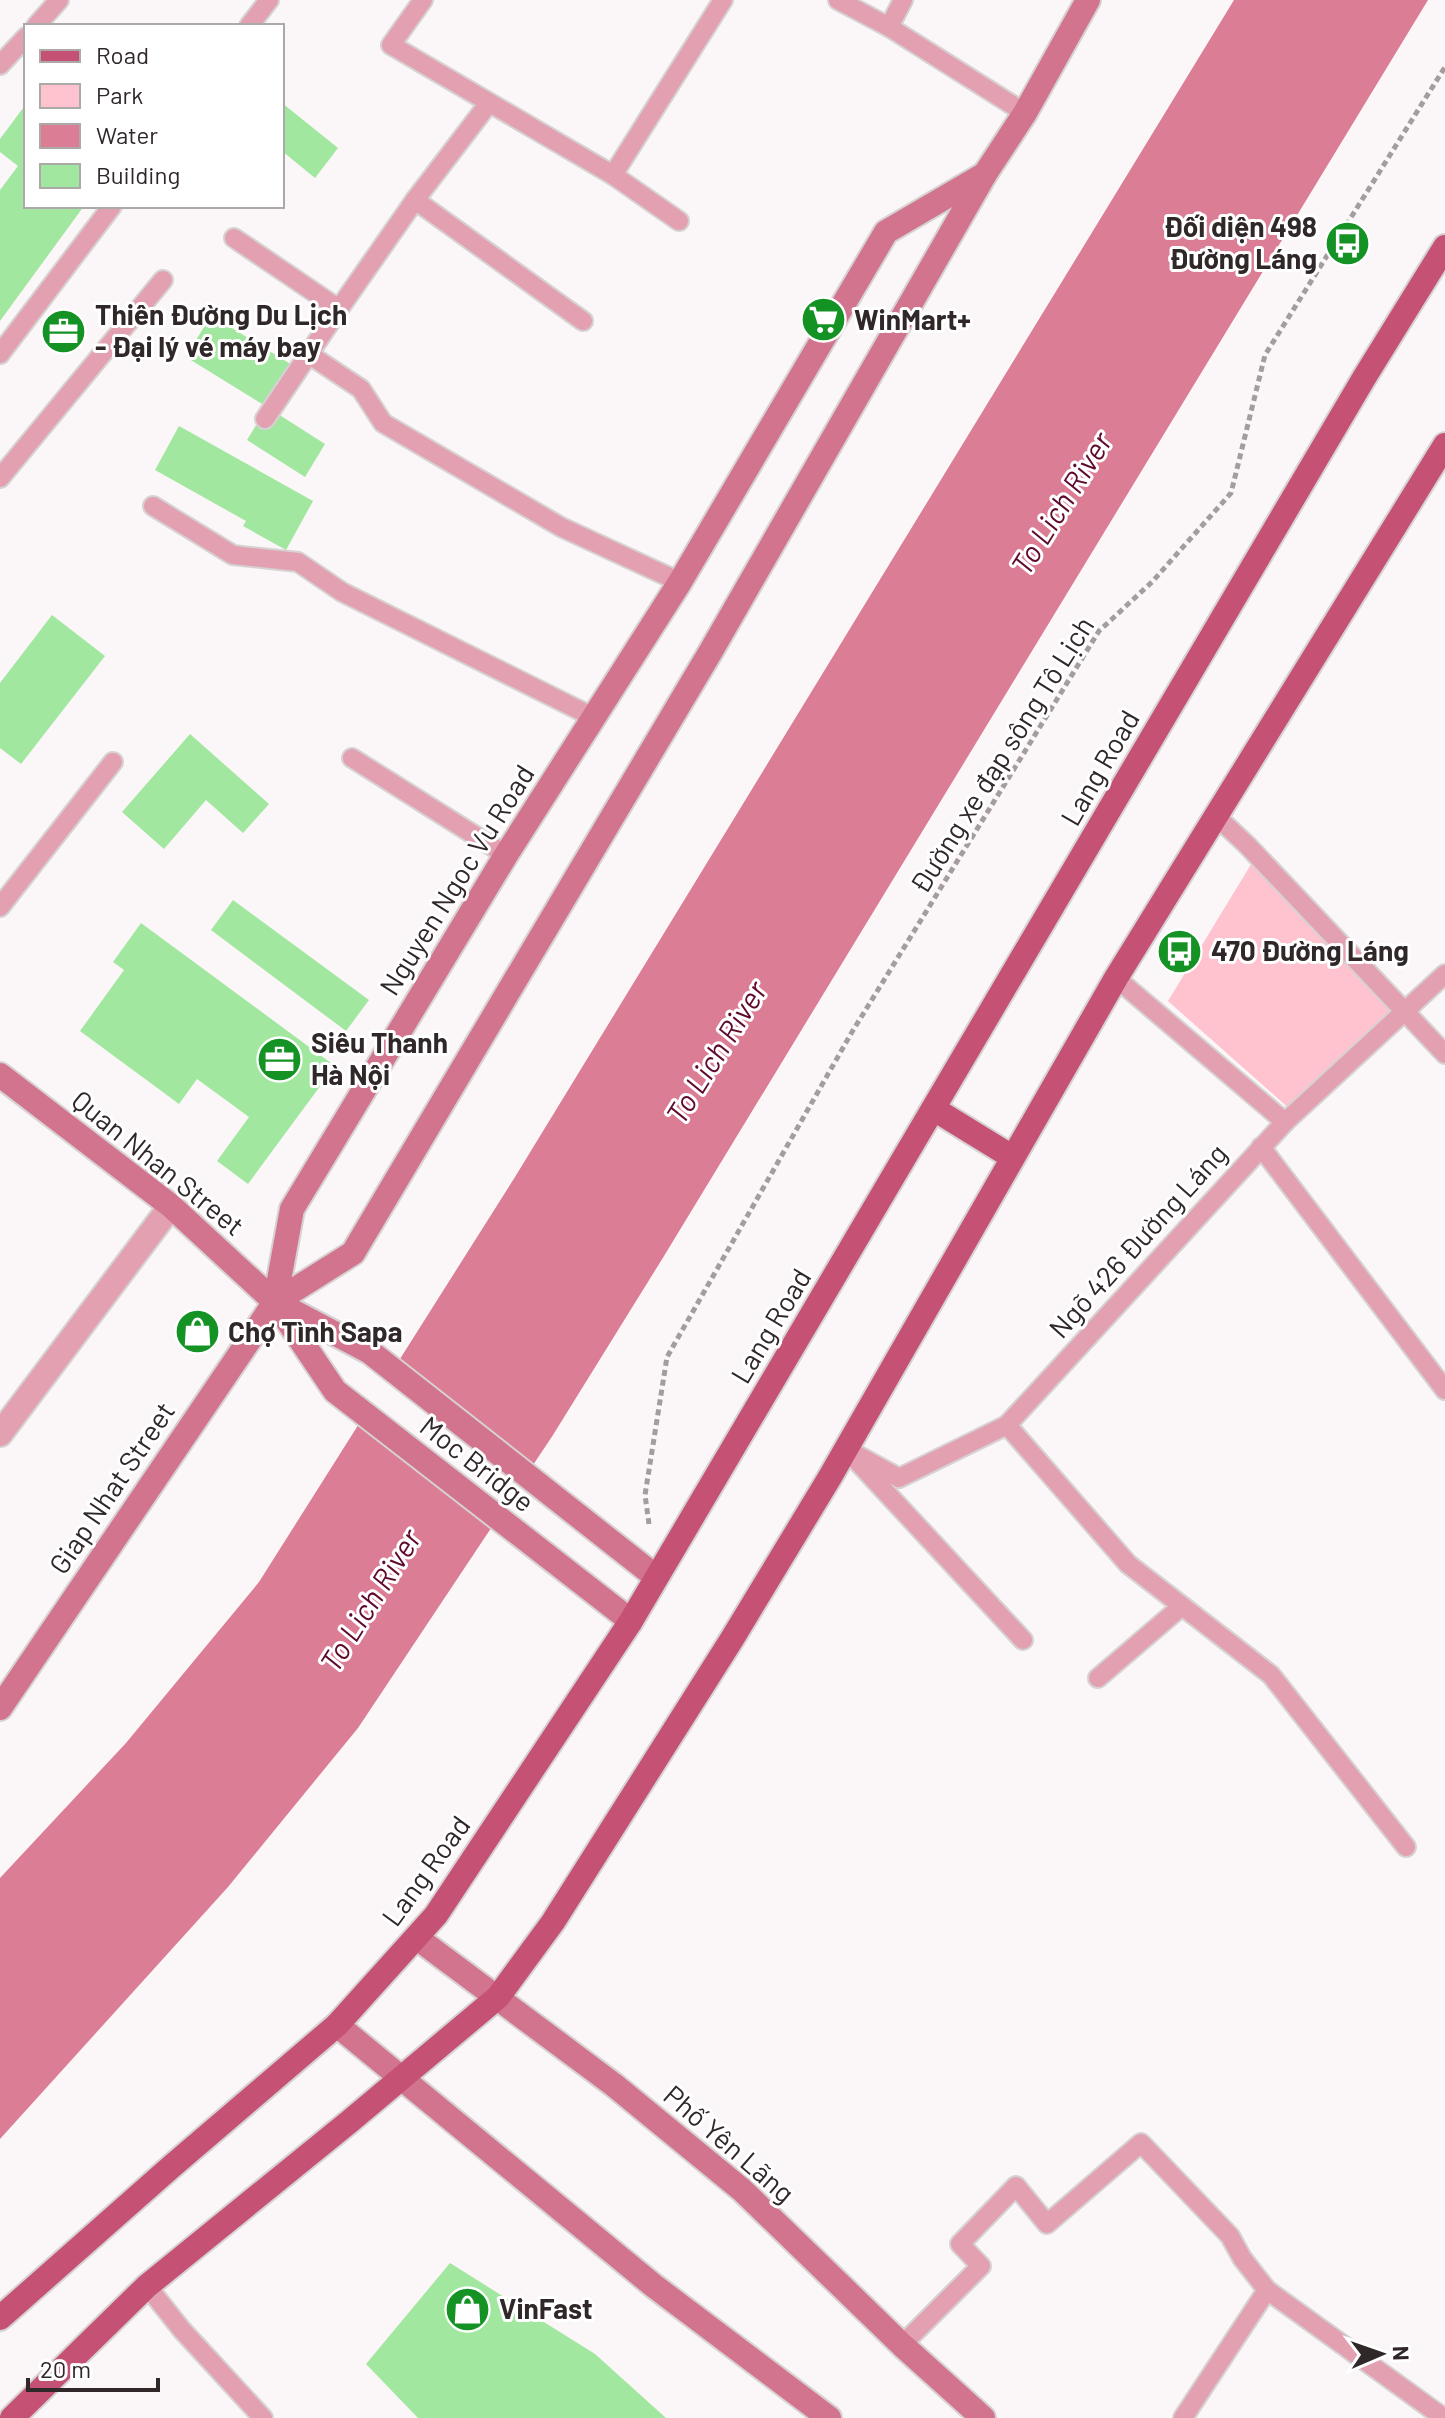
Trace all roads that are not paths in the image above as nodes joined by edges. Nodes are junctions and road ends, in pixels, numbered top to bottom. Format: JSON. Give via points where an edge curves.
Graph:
{"nodes":[{"id":1,"x":59,"y":0,"type":"edge"},
{"id":2,"x":269,"y":0,"type":"edge"},
{"id":3,"x":423,"y":0,"type":"edge"},
{"id":4,"x":723,"y":0,"type":"edge"},
{"id":5,"x":838,"y":0,"type":"edge"},
{"id":6,"x":903,"y":0,"type":"edge"},
{"id":7,"x":1088,"y":0,"type":"edge"},
{"id":8,"x":38,"y":24,"type":"edge"},
{"id":9,"x":251,"y":24,"type":"edge"},
{"id":10,"x":889,"y":27,"type":"junction"},
{"id":11,"x":24,"y":39,"type":"edge"},
{"id":12,"x":0,"y":64,"type":"edge"},
{"id":13,"x":489,"y":103,"type":"junction"},
{"id":14,"x":1025,"y":113,"type":"junction"},
{"id":15,"x":985,"y":174,"type":"junction"},
{"id":16,"x":613,"y":175,"type":"junction"},
{"id":17,"x":415,"y":200,"type":"junction"},
{"id":18,"x":110,"y":208,"type":"edge"},
{"id":19,"x":679,"y":221,"type":"dead end"},
{"id":20,"x":234,"y":238,"type":"dead end"},
{"id":21,"x":1445,"y":247,"type":"edge"},
{"id":22,"x":163,"y":280,"type":"dead end"},
{"id":23,"x":339,"y":309,"type":"junction"},
{"id":24,"x":583,"y":321,"type":"dead end"},
{"id":25,"x":0,"y":354,"type":"edge"},
{"id":26,"x":310,"y":355,"type":"junction"},
{"id":27,"x":265,"y":419,"type":"dead end"},
{"id":28,"x":1445,"y":445,"type":"edge"},
{"id":29,"x":0,"y":478,"type":"edge"},
{"id":30,"x":153,"y":506,"type":"dead end"},
{"id":31,"x":680,"y":582,"type":"junction"},
{"id":32,"x":593,"y":717,"type":"junction"},
{"id":33,"x":352,"y":758,"type":"dead end"},
{"id":34,"x":113,"y":762,"type":"dead end"},
{"id":35,"x":1217,"y":817,"type":"junction"},
{"id":36,"x":506,"y":855,"type":"junction"},
{"id":37,"x":0,"y":907,"type":"edge"},
{"id":38,"x":1445,"y":974,"type":"edge"},
{"id":39,"x":1116,"y":978,"type":"junction"},
{"id":40,"x":1403,"y":1010,"type":"junction"},
{"id":41,"x":1445,"y":1054,"type":"edge"},
{"id":42,"x":0,"y":1075,"type":"edge"},
{"id":43,"x":934,"y":1109,"type":"junction"},
{"id":44,"x":1285,"y":1122,"type":"junction"},
{"id":45,"x":1261,"y":1147,"type":"junction"},
{"id":46,"x":1012,"y":1157,"type":"junction"},
{"id":47,"x":171,"y":1206,"type":"junction"},
{"id":48,"x":275,"y":1302,"type":"junction"},
{"id":49,"x":370,"y":1352,"type":"joint"},
{"id":50,"x":1445,"y":1390,"type":"edge"},
{"id":51,"x":335,"y":1391,"type":"joint"},
{"id":52,"x":1007,"y":1425,"type":"junction"},
{"id":53,"x":0,"y":1434,"type":"edge"},
{"id":54,"x":846,"y":1449,"type":"junction"},
{"id":55,"x":656,"y":1577,"type":"junction"},
{"id":56,"x":1182,"y":1606,"type":"junction"},
{"id":57,"x":631,"y":1621,"type":"junction"},
{"id":58,"x":1023,"y":1640,"type":"dead end"},
{"id":59,"x":1098,"y":1678,"type":"dead end"},
{"id":60,"x":0,"y":1708,"type":"edge"},
{"id":61,"x":1406,"y":1847,"type":"dead end"},
{"id":62,"x":417,"y":1938,"type":"junction"},
{"id":63,"x":498,"y":1997,"type":"junction"},
{"id":64,"x":337,"y":2025,"type":"junction"},
{"id":65,"x":401,"y":2079,"type":"junction"},
{"id":66,"x":147,"y":2286,"type":"junction"},
{"id":67,"x":1267,"y":2290,"type":"junction"},
{"id":68,"x":0,"y":2318,"type":"edge"},
{"id":69,"x":902,"y":2345,"type":"junction"},
{"id":70,"x":12,"y":2418,"type":"edge"},
{"id":71,"x":263,"y":2418,"type":"edge"},
{"id":72,"x":829,"y":2418,"type":"edge"},
{"id":73,"x":983,"y":2418,"type":"edge"},
{"id":74,"x":1183,"y":2418,"type":"edge"},
{"id":75,"x":1444,"y":2418,"type":"edge"}],
"edges":[{"from":1,"to":8,"type":"lane"},
{"from":2,"to":9,"type":"lane"},
{"from":3,"to":13,"type":"lane","via":[[391,45]]},
{"from":4,"to":16,"type":"lane"},
{"from":5,"to":10,"type":"lane"},
{"from":6,"to":10,"type":"lane"},
{"from":7,"to":14,"type":"main road","name":"Nguyen Ngoc Vu Road"},
{"from":10,"to":14,"type":"lane"},
{"from":11,"to":12,"type":"lane"},
{"from":13,"to":16,"type":"lane"},
{"from":13,"to":17,"type":"lane"},
{"from":14,"to":15,"type":"main road","name":"Nguyen Ngoc Vu Road"},
{"from":15,"to":31,"type":"main road","name":"Nguyen Ngoc Vu Road","via":[[886,232]]},
{"from":15,"to":48,"type":"main road","name":"Nguyen Ngoc Vu Road","via":[[703,664],[353,1253]]},
{"from":16,"to":19,"type":"lane"},
{"from":17,"to":23,"type":"lane"},
{"from":17,"to":24,"type":"lane"},
{"from":18,"to":25,"type":"lane"},
{"from":20,"to":23,"type":"lane"},
{"from":21,"to":43,"type":"main road","name":"Lang Road"},
{"from":22,"to":29,"type":"lane"},
{"from":23,"to":26,"type":"lane"},
{"from":26,"to":27,"type":"lane"},
{"from":26,"to":31,"type":"lane","via":[[361,389],[383,423],[561,527]]},
{"from":28,"to":35,"type":"main road"},
{"from":30,"to":32,"type":"lane","via":[[233,555],[298,562],[342,592]]},
{"from":31,"to":32,"type":"main road","name":"Nguyen Ngoc Vu Road"},
{"from":32,"to":36,"type":"main road","name":"Nguyen Ngoc Vu Road"},
{"from":33,"to":36,"type":"lane"},
{"from":34,"to":37,"type":"lane"},
{"from":35,"to":39,"type":"main road"},
{"from":35,"to":40,"type":"lane"},
{"from":36,"to":48,"type":"main road","name":"Nguyen Ngoc Vu Road","via":[[292,1209]]},
{"from":38,"to":40,"type":"lane","name":"Ngõ 426 Đường Láng"},
{"from":39,"to":44,"type":"lane"},
{"from":39,"to":46,"type":"main road"},
{"from":40,"to":41,"type":"lane"},
{"from":40,"to":44,"type":"lane","name":"Ngõ 426 Đường Láng"},
{"from":42,"to":47,"type":"main road","name":"Quan Nhan Street"},
{"from":43,"to":46,"type":"main road"},
{"from":43,"to":55,"type":"main road","name":"Lang Road"},
{"from":44,"to":45,"type":"lane","name":"Ngõ 426 Đường Láng"},
{"from":45,"to":50,"type":"lane"},
{"from":45,"to":52,"type":"lane","name":"Ngõ 426 Đường Láng"},
{"from":46,"to":54,"type":"main road"},
{"from":47,"to":48,"type":"main road","name":"Quan Nhan Street"},
{"from":47,"to":53,"type":"street"},
{"from":48,"to":49,"type":"main road","name":"Quan Nhan Street"},
{"from":48,"to":51,"type":"main road","name":"Quan Nhan Street"},
{"from":48,"to":60,"type":"main road","name":"Giap Nhat Street"},
{"from":49,"to":55,"type":"main road","name":"Moc Bridge"},
{"from":51,"to":57,"type":"main road","name":"Moc Bridge"},
{"from":52,"to":54,"type":"lane","name":"Ngõ 426 Đường Láng","via":[[899,1478]]},
{"from":52,"to":56,"type":"lane","via":[[1128,1564]]},
{"from":54,"to":58,"type":"lane"},
{"from":54,"to":63,"type":"main road","via":[[553,1922]]},
{"from":55,"to":57,"type":"main road","name":"Lang Road"},
{"from":56,"to":59,"type":"lane"},
{"from":56,"to":61,"type":"lane","via":[[1271,1675]]},
{"from":57,"to":62,"type":"main road","name":"Lang Road"},
{"from":62,"to":63,"type":"main road","name":"Phố Yên Lãng"},
{"from":62,"to":64,"type":"main road","name":"Lang Road"},
{"from":63,"to":65,"type":"main road"},
{"from":63,"to":69,"type":"main road","name":"Phố Yên Lãng","via":[[742,2190]]},
{"from":64,"to":65,"type":"main road"},
{"from":64,"to":68,"type":"main road","name":"Lang Road"},
{"from":65,"to":66,"type":"main road"},
{"from":65,"to":72,"type":"main road","via":[[654,2286]]},
{"from":66,"to":70,"type":"main road"},
{"from":66,"to":71,"type":"lane"},
{"from":67,"to":69,"type":"lane","via":[[1230,2236],[1141,2143],[1047,2224],[1016,2186],[960,2244],[981,2266]]},
{"from":67,"to":74,"type":"lane"},
{"from":67,"to":75,"type":"lane"},
{"from":69,"to":73,"type":"main road","name":"Phố Yên Lãng"}]}
